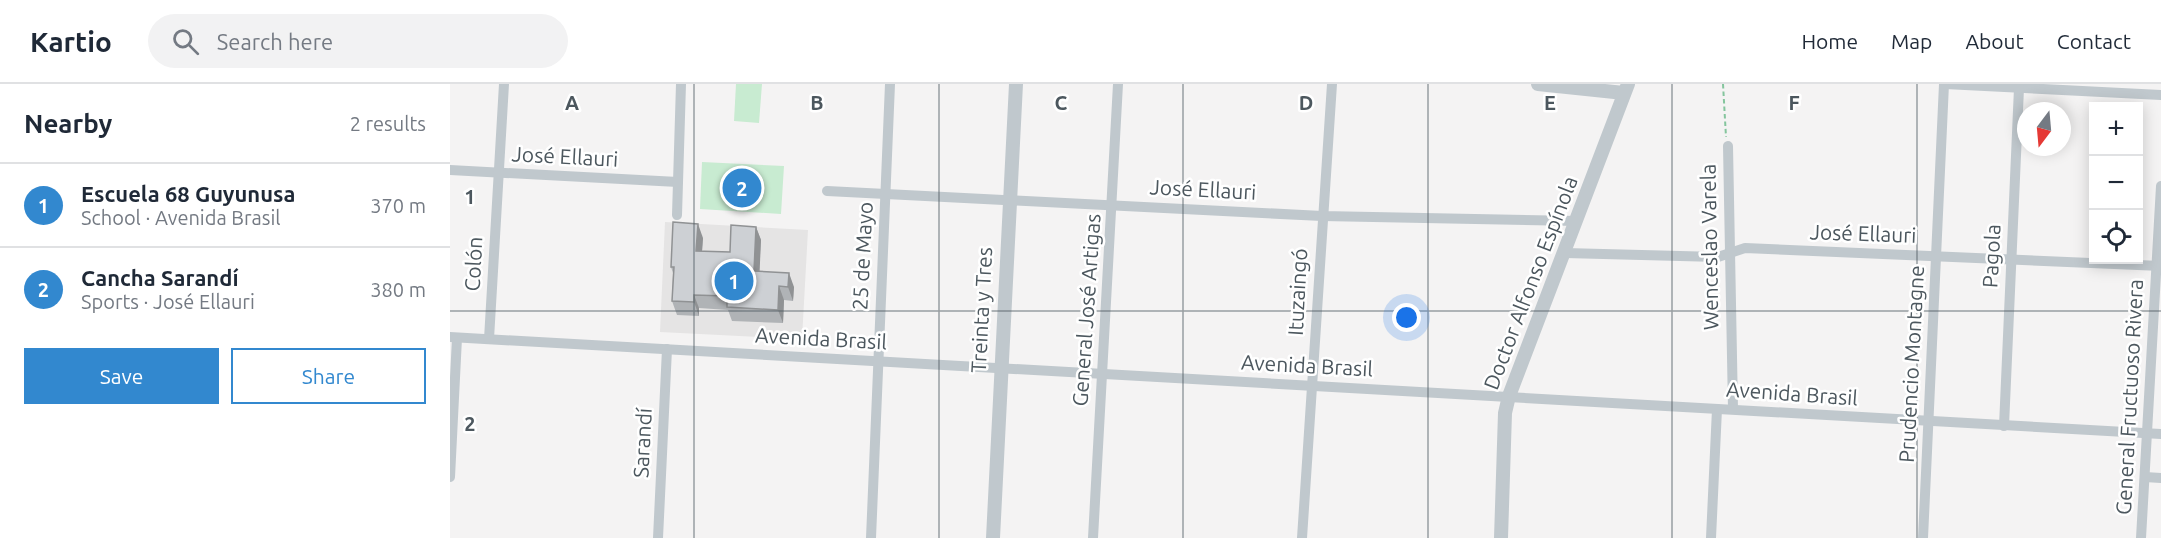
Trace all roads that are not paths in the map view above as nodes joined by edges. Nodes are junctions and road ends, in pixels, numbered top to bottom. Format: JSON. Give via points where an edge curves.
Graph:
{"nodes":[{"id":1,"x":504,"y":84,"type":"edge"},
{"id":2,"x":681,"y":84,"type":"edge"},
{"id":3,"x":890,"y":84,"type":"edge"},
{"id":4,"x":1016,"y":84,"type":"edge"},
{"id":5,"x":1118,"y":84,"type":"edge"},
{"id":6,"x":1332,"y":84,"type":"edge"},
{"id":7,"x":1538,"y":84,"type":"edge"},
{"id":8,"x":1944,"y":84,"type":"edge"},
{"id":9,"x":1623,"y":87,"type":"edge"},
{"id":10,"x":2019,"y":88,"type":"junction"},
{"id":11,"x":2161,"y":94,"type":"edge"},
{"id":12,"x":1728,"y":146,"type":"road end"},
{"id":13,"x":450,"y":170,"type":"edge"},
{"id":14,"x":499,"y":173,"type":"junction"},
{"id":15,"x":678,"y":182,"type":"junction"},
{"id":16,"x":2161,"y":186,"type":"edge"},
{"id":17,"x":827,"y":191,"type":"dead end"},
{"id":18,"x":886,"y":194,"type":"junction"},
{"id":19,"x":1010,"y":199,"type":"junction"},
{"id":20,"x":1113,"y":205,"type":"junction"},
{"id":21,"x":677,"y":215,"type":"dead end"},
{"id":22,"x":1322,"y":216,"type":"junction"},
{"id":23,"x":1577,"y":221,"type":"junction"},
{"id":24,"x":1730,"y":252,"type":"junction"},
{"id":25,"x":1565,"y":253,"type":"junction"},
{"id":26,"x":1936,"y":256,"type":"junction"},
{"id":27,"x":2012,"y":259,"type":"junction"},
{"id":28,"x":2159,"y":266,"type":"edge"},
{"id":29,"x":454,"y":337,"type":"edge"},
{"id":30,"x":489,"y":339,"type":"junction"},
{"id":31,"x":667,"y":349,"type":"junction"},
{"id":32,"x":878,"y":362,"type":"junction"},
{"id":33,"x":1000,"y":368,"type":"junction"},
{"id":34,"x":1102,"y":374,"type":"junction"},
{"id":35,"x":1313,"y":387,"type":"junction"},
{"id":36,"x":1509,"y":396,"type":"junction"},
{"id":37,"x":1717,"y":409,"type":"junction"},
{"id":38,"x":1733,"y":409,"type":"junction"},
{"id":39,"x":1929,"y":423,"type":"junction"},
{"id":40,"x":2004,"y":426,"type":"junction"},
{"id":41,"x":2147,"y":433,"type":"junction"},
{"id":42,"x":2161,"y":434,"type":"edge"},
{"id":43,"x":450,"y":477,"type":"edge"},
{"id":44,"x":2145,"y":477,"type":"junction"},
{"id":45,"x":2161,"y":478,"type":"edge"},
{"id":46,"x":658,"y":538,"type":"edge"},
{"id":47,"x":871,"y":538,"type":"edge"},
{"id":48,"x":993,"y":538,"type":"edge"},
{"id":49,"x":1093,"y":538,"type":"edge"},
{"id":50,"x":1302,"y":538,"type":"edge"},
{"id":51,"x":1502,"y":538,"type":"edge"},
{"id":52,"x":1712,"y":538,"type":"edge"},
{"id":53,"x":1923,"y":538,"type":"edge"},
{"id":54,"x":2141,"y":538,"type":"edge"}],
"edges":[{"from":1,"to":14,"type":"street","name":"Colón"},
{"from":2,"to":15,"type":"street"},
{"from":3,"to":18,"type":"street","name":"25 de Mayo"},
{"from":4,"to":19,"type":"street","name":"Treinta y Tres"},
{"from":5,"to":20,"type":"street","name":"General José Artigas"},
{"from":6,"to":22,"type":"street","name":"Ituzaingó"},
{"from":7,"to":9,"type":"street"},
{"from":8,"to":10,"type":"street"},
{"from":8,"to":26,"type":"street","name":"Prudencio Montagne"},
{"from":9,"to":23,"type":"street","name":"Doctor Alfonso Espínola"},
{"from":10,"to":11,"type":"street"},
{"from":10,"to":27,"type":"street","name":"Pagola"},
{"from":12,"to":24,"type":"street","name":"Wenceslao Varela"},
{"from":13,"to":14,"type":"street","name":"José Ellauri"},
{"from":14,"to":15,"type":"street","name":"José Ellauri"},
{"from":14,"to":30,"type":"street","name":"Colón"},
{"from":15,"to":21,"type":"street"},
{"from":16,"to":28,"type":"street","name":"General Fructuoso Rivera"},
{"from":17,"to":18,"type":"street","name":"José Ellauri"},
{"from":18,"to":19,"type":"street","name":"José Ellauri"},
{"from":18,"to":32,"type":"street","name":"25 de Mayo"},
{"from":19,"to":20,"type":"street","name":"José Ellauri"},
{"from":19,"to":33,"type":"street","name":"Treinta y Tres"},
{"from":20,"to":22,"type":"street","name":"José Ellauri"},
{"from":20,"to":34,"type":"street","name":"General José Artigas"},
{"from":22,"to":23,"type":"street","name":"José Ellauri"},
{"from":22,"to":35,"type":"street","name":"Ituzaingó"},
{"from":23,"to":25,"type":"street","name":"Doctor Alfonso Espínola"},
{"from":24,"to":25,"type":"street","name":"José Ellauri","via":[[1718,257]]},
{"from":24,"to":26,"type":"street","name":"José Ellauri","via":[[1745,248]]},
{"from":24,"to":38,"type":"street","name":"Wenceslao Varela"},
{"from":25,"to":36,"type":"street","name":"Doctor Alfonso Espínola"},
{"from":26,"to":27,"type":"street","name":"José Ellauri"},
{"from":26,"to":39,"type":"street","name":"Prudencio Montagne"},
{"from":27,"to":28,"type":"street","name":"José Ellauri"},
{"from":27,"to":40,"type":"street","name":"Pagola"},
{"from":28,"to":41,"type":"street","name":"General Fructuoso Rivera"},
{"from":29,"to":30,"type":"street","name":"Avenida Brasil"},
{"from":29,"to":43,"type":"street"},
{"from":30,"to":31,"type":"street","name":"Avenida Brasil"},
{"from":31,"to":32,"type":"street","name":"Avenida Brasil"},
{"from":31,"to":46,"type":"street","name":"Sarandí"},
{"from":32,"to":33,"type":"street","name":"Avenida Brasil"},
{"from":32,"to":47,"type":"street","name":"25 de Mayo"},
{"from":33,"to":34,"type":"street","name":"Avenida Brasil"},
{"from":33,"to":48,"type":"street","name":"Treinta y Tres"},
{"from":34,"to":35,"type":"street","name":"Avenida Brasil"},
{"from":34,"to":49,"type":"street","name":"General José Artigas"},
{"from":35,"to":36,"type":"street","name":"Avenida Brasil"},
{"from":35,"to":50,"type":"street","name":"Ituzaingó"},
{"from":36,"to":37,"type":"street","name":"Avenida Brasil"},
{"from":36,"to":51,"type":"street","name":"Doctor Alfonso Espínola","via":[[1505,413]]},
{"from":37,"to":38,"type":"street","name":"Avenida Brasil"},
{"from":37,"to":52,"type":"street"},
{"from":38,"to":39,"type":"street","name":"Avenida Brasil"},
{"from":39,"to":40,"type":"street","name":"Avenida Brasil"},
{"from":39,"to":53,"type":"street","name":"Prudencio Montagne"},
{"from":40,"to":41,"type":"street","name":"Avenida Brasil"},
{"from":41,"to":42,"type":"street","name":"Avenida Brasil"},
{"from":41,"to":44,"type":"street","name":"General Fructuoso Rivera"},
{"from":44,"to":45,"type":"street"},
{"from":44,"to":54,"type":"street","name":"General Fructuoso Rivera"}]}
